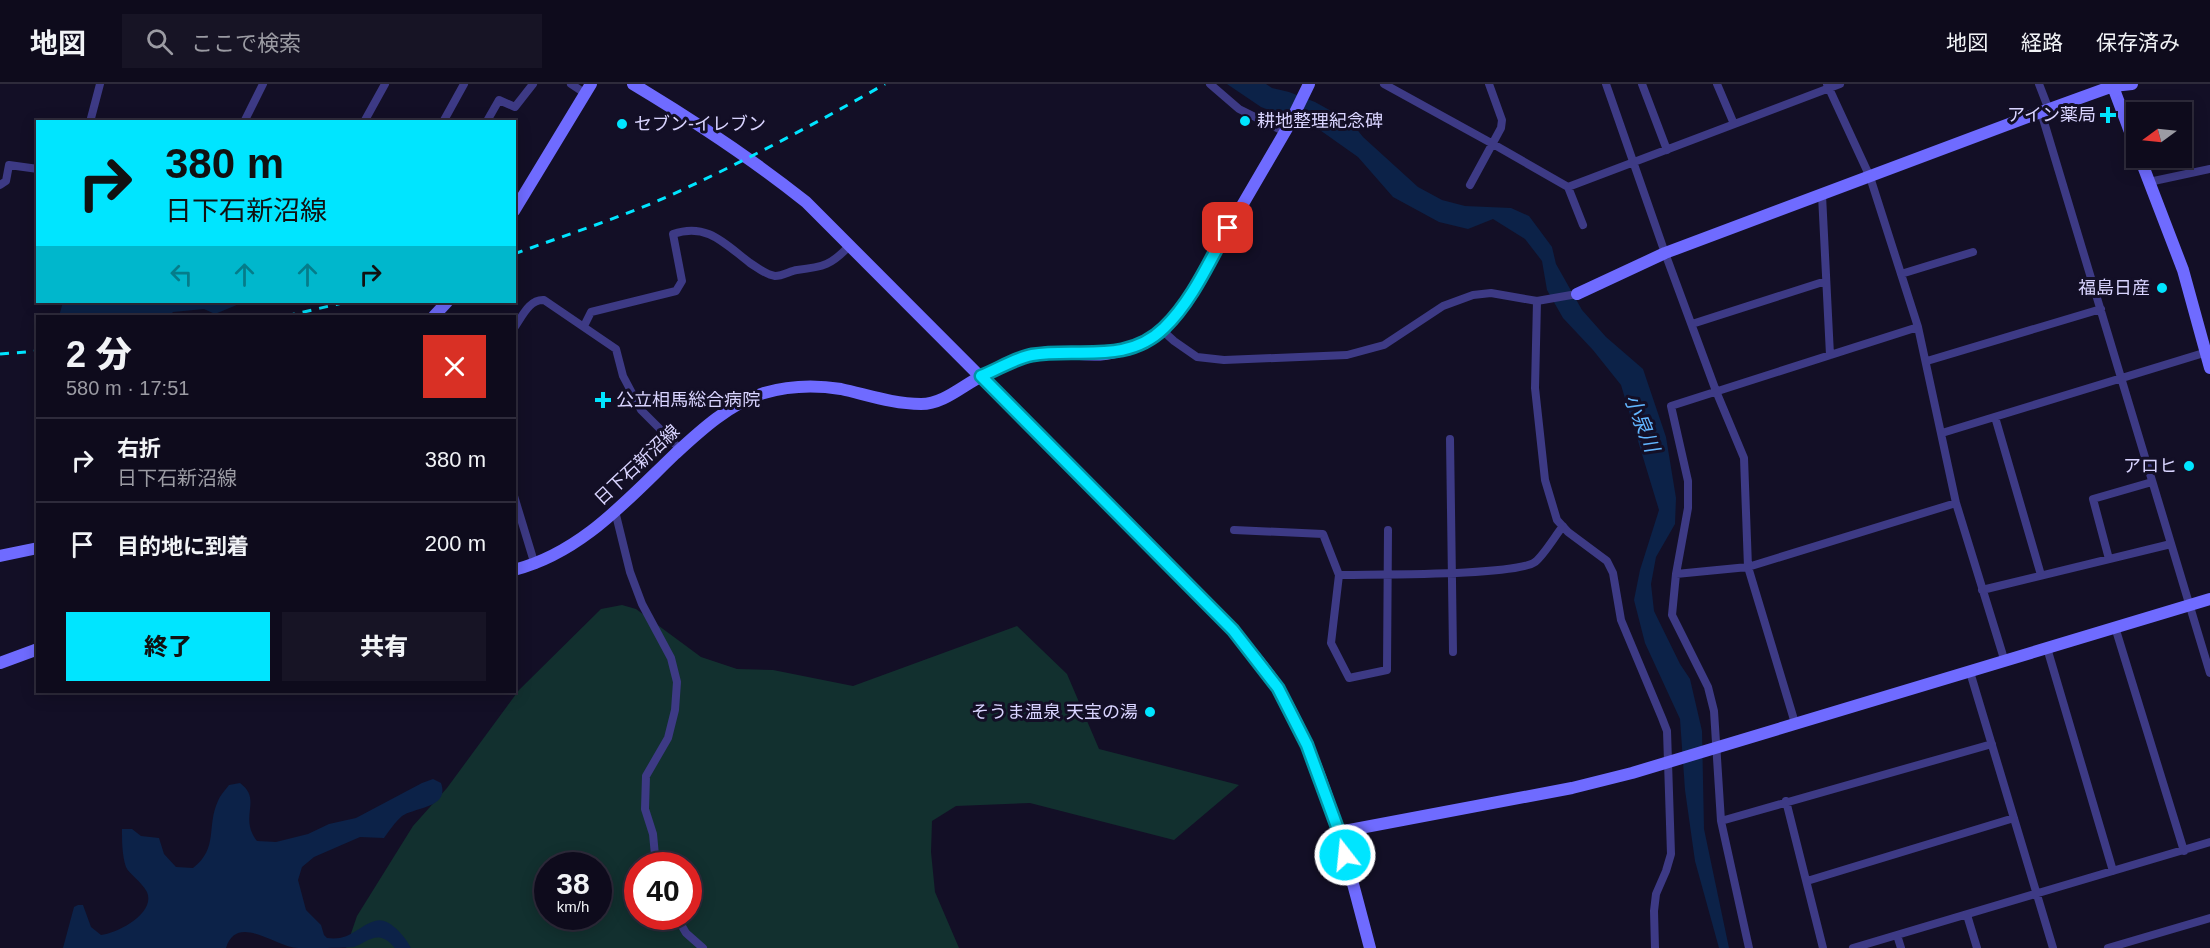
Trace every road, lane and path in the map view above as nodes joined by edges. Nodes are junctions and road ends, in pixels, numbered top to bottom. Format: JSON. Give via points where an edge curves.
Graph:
{"nodes":[{"id":1,"x":100,"y":84,"type":"edge"},
{"id":2,"x":263,"y":84,"type":"edge"},
{"id":3,"x":385,"y":84,"type":"edge"},
{"id":4,"x":464,"y":84,"type":"edge"},
{"id":5,"x":533,"y":84,"type":"edge"},
{"id":6,"x":571,"y":84,"type":"edge"},
{"id":7,"x":633,"y":84,"type":"edge"},
{"id":8,"x":1210,"y":84,"type":"edge"},
{"id":9,"x":1384,"y":84,"type":"edge"},
{"id":10,"x":1489,"y":84,"type":"edge"},
{"id":11,"x":1606,"y":84,"type":"edge"},
{"id":12,"x":1642,"y":84,"type":"edge"},
{"id":13,"x":1717,"y":84,"type":"edge"},
{"id":14,"x":1840,"y":84,"type":"edge"},
{"id":15,"x":2039,"y":84,"type":"edge"},
{"id":16,"x":2132,"y":84,"type":"edge"},
{"id":17,"x":2113,"y":85,"type":"edge"},
{"id":18,"x":1308,"y":86,"type":"edge"},
{"id":19,"x":1828,"y":86,"type":"edge"},
{"id":20,"x":589,"y":89,"type":"edge"},
{"id":21,"x":2045,"y":111,"type":"junction"},
{"id":22,"x":91,"y":120,"type":"edge"},
{"id":23,"x":245,"y":120,"type":"edge"},
{"id":24,"x":365,"y":120,"type":"edge"},
{"id":25,"x":444,"y":120,"type":"edge"},
{"id":26,"x":487,"y":120,"type":"edge"},
{"id":27,"x":2126,"y":121,"type":"edge"},
{"id":28,"x":1734,"y":124,"type":"junction"},
{"id":29,"x":1287,"y":128,"type":"junction"},
{"id":30,"x":1493,"y":144,"type":"junction"},
{"id":31,"x":1667,"y":150,"type":"junction"},
{"id":32,"x":1635,"y":162,"type":"junction"},
{"id":33,"x":2144,"y":168,"type":"edge"},
{"id":34,"x":36,"y":169,"type":"edge"},
{"id":35,"x":2210,"y":169,"type":"edge"},
{"id":36,"x":1870,"y":177,"type":"junction"},
{"id":37,"x":2149,"y":182,"type":"junction"},
{"id":38,"x":0,"y":185,"type":"edge"},
{"id":39,"x":1470,"y":185,"type":"dead end"},
{"id":40,"x":1568,"y":187,"type":"junction"},
{"id":41,"x":1822,"y":195,"type":"junction"},
{"id":42,"x":516,"y":208,"type":"edge"},
{"id":43,"x":1583,"y":225,"type":"dead end"},
{"id":44,"x":850,"y":245,"type":"junction"},
{"id":45,"x":1973,"y":252,"type":"dead end"},
{"id":46,"x":1665,"y":253,"type":"junction"},
{"id":47,"x":1901,"y":274,"type":"junction"},
{"id":48,"x":1826,"y":281,"type":"junction"},
{"id":49,"x":1577,"y":294,"type":"joint"},
{"id":50,"x":1540,"y":301,"type":"junction"},
{"id":51,"x":446,"y":303,"type":"edge"},
{"id":52,"x":2101,"y":309,"type":"junction"},
{"id":53,"x":435,"y":315,"type":"edge"},
{"id":54,"x":1692,"y":324,"type":"junction"},
{"id":55,"x":516,"y":325,"type":"edge"},
{"id":56,"x":584,"y":326,"type":"junction"},
{"id":57,"x":1918,"y":327,"type":"junction"},
{"id":58,"x":1162,"y":330,"type":"junction"},
{"id":59,"x":2208,"y":352,"type":"edge"},
{"id":60,"x":1830,"y":355,"type":"junction"},
{"id":61,"x":1927,"y":361,"type":"junction"},
{"id":62,"x":2210,"y":368,"type":"edge"},
{"id":63,"x":981,"y":376,"type":"junction"},
{"id":64,"x":2121,"y":378,"type":"junction"},
{"id":65,"x":1716,"y":391,"type":"junction"},
{"id":66,"x":1995,"y":417,"type":"junction"},
{"id":67,"x":1942,"y":433,"type":"junction"},
{"id":68,"x":1450,"y":439,"type":"dead end"},
{"id":69,"x":681,"y":449,"type":"junction"},
{"id":70,"x":2152,"y":482,"type":"junction"},
{"id":71,"x":516,"y":503,"type":"edge"},
{"id":72,"x":1956,"y":503,"type":"junction"},
{"id":73,"x":615,"y":511,"type":"junction"},
{"id":74,"x":1563,"y":526,"type":"junction"},
{"id":75,"x":1234,"y":530,"type":"dead end"},
{"id":76,"x":1388,"y":530,"type":"dead end"},
{"id":77,"x":2171,"y":544,"type":"junction"},
{"id":78,"x":36,"y":548,"type":"edge"},
{"id":79,"x":0,"y":556,"type":"edge"},
{"id":80,"x":2109,"y":559,"type":"junction"},
{"id":81,"x":535,"y":565,"type":"junction"},
{"id":82,"x":1748,"y":567,"type":"junction"},
{"id":83,"x":516,"y":570,"type":"edge"},
{"id":84,"x":1453,"y":573,"type":"junction"},
{"id":85,"x":1388,"y":574,"type":"junction"},
{"id":86,"x":1676,"y":574,"type":"junction"},
{"id":87,"x":1339,"y":575,"type":"junction"},
{"id":88,"x":2041,"y":575,"type":"junction"},
{"id":89,"x":1982,"y":590,"type":"junction"},
{"id":90,"x":2210,"y":599,"type":"edge"},
{"id":91,"x":2190,"y":606,"type":"junction"},
{"id":92,"x":2115,"y":627,"type":"junction"},
{"id":93,"x":2047,"y":648,"type":"junction"},
{"id":94,"x":36,"y":650,"type":"edge"},
{"id":95,"x":1452,"y":652,"type":"dead end"},
{"id":96,"x":2005,"y":662,"type":"junction"},
{"id":97,"x":0,"y":663,"type":"edge"},
{"id":98,"x":1970,"y":672,"type":"junction"},
{"id":99,"x":2210,"y":673,"type":"edge"},
{"id":100,"x":1795,"y":723,"type":"junction"},
{"id":101,"x":1992,"y":744,"type":"junction"},
{"id":102,"x":1717,"y":747,"type":"junction"},
{"id":103,"x":1668,"y":762,"type":"junction"},
{"id":104,"x":1786,"y":801,"type":"junction"},
{"id":105,"x":2014,"y":818,"type":"junction"},
{"id":106,"x":1721,"y":821,"type":"junction"},
{"id":107,"x":1339,"y":832,"type":"junction"},
{"id":108,"x":2210,"y":842,"type":"edge"},
{"id":109,"x":2184,"y":850,"type":"junction"},
{"id":110,"x":655,"y":852,"type":"edge"},
{"id":111,"x":2113,"y":871,"type":"junction"},
{"id":112,"x":1807,"y":880,"type":"junction"},
{"id":113,"x":2037,"y":893,"type":"junction"},
{"id":114,"x":1967,"y":915,"type":"junction"},
{"id":115,"x":2209,"y":921,"type":"edge"},
{"id":116,"x":684,"y":930,"type":"edge"},
{"id":117,"x":1897,"y":935,"type":"junction"},
{"id":118,"x":2135,"y":944,"type":"edge"},
{"id":119,"x":703,"y":948,"type":"edge"},
{"id":120,"x":1370,"y":948,"type":"edge"},
{"id":121,"x":1655,"y":948,"type":"edge"},
{"id":122,"x":1749,"y":948,"type":"edge"},
{"id":123,"x":1823,"y":948,"type":"edge"},
{"id":124,"x":1853,"y":948,"type":"edge"},
{"id":125,"x":1901,"y":948,"type":"edge"},
{"id":126,"x":1977,"y":948,"type":"edge"},
{"id":127,"x":2053,"y":948,"type":"edge"},
{"id":128,"x":2108,"y":948,"type":"edge"}],
"edges":[{"from":1,"to":22,"type":"street"},
{"from":2,"to":23,"type":"street"},
{"from":3,"to":24,"type":"street"},
{"from":4,"to":25,"type":"street"},
{"from":5,"to":26,"type":"street","via":[[515,107],[499,100]]},
{"from":6,"to":20,"type":"street"},
{"from":7,"to":44,"type":"street","via":[[766,170]]},
{"from":8,"to":29,"type":"street","via":[[1239,109]]},
{"from":9,"to":30,"type":"street"},
{"from":10,"to":30,"type":"street","via":[[1502,120]]},
{"from":11,"to":32,"type":"street"},
{"from":12,"to":31,"type":"street"},
{"from":13,"to":28,"type":"street"},
{"from":14,"to":19,"type":"street"},
{"from":15,"to":21,"type":"street"},
{"from":16,"to":17,"type":"street"},
{"from":17,"to":21,"type":"street"},
{"from":17,"to":27,"type":"street"},
{"from":18,"to":29,"type":"street","name":"日下石新沼線"},
{"from":19,"to":28,"type":"street"},
{"from":19,"to":36,"type":"street"},
{"from":20,"to":42,"type":"street"},
{"from":21,"to":36,"type":"street"},
{"from":21,"to":52,"type":"street"},
{"from":28,"to":31,"type":"street"},
{"from":29,"to":58,"type":"street","name":"日下石新沼線","via":[[1184,305]]},
{"from":30,"to":39,"type":"street"},
{"from":30,"to":40,"type":"street"},
{"from":31,"to":32,"type":"street"},
{"from":32,"to":40,"type":"street"},
{"from":32,"to":46,"type":"street"},
{"from":33,"to":37,"type":"street"},
{"from":34,"to":38,"type":"street","via":[[9,165],[6,181]]},
{"from":35,"to":37,"type":"street"},
{"from":36,"to":41,"type":"street"},
{"from":36,"to":47,"type":"street"},
{"from":37,"to":59,"type":"street","via":[[2183,270]]},
{"from":40,"to":43,"type":"street"},
{"from":41,"to":46,"type":"street"},
{"from":41,"to":48,"type":"street"},
{"from":44,"to":56,"type":"street","via":[[819,268],[774,276],[715,237],[687,229],[672,234],[682,281],[676,291],[591,312]]},
{"from":44,"to":63,"type":"street"},
{"from":45,"to":47,"type":"street"},
{"from":46,"to":49,"type":"street"},
{"from":46,"to":54,"type":"street"},
{"from":47,"to":57,"type":"street"},
{"from":48,"to":54,"type":"street"},
{"from":48,"to":60,"type":"street"},
{"from":49,"to":50,"type":"street"},
{"from":50,"to":58,"type":"street","via":[[1491,293],[1473,295],[1443,306],[1384,345],[1347,355],[1224,360],[1197,357]]},
{"from":50,"to":74,"type":"street","via":[[1535,388],[1542,458],[1557,520]]},
{"from":51,"to":53,"type":"street"},
{"from":52,"to":61,"type":"street"},
{"from":52,"to":64,"type":"street"},
{"from":54,"to":65,"type":"street"},
{"from":55,"to":56,"type":"street","via":[[538,299]]},
{"from":56,"to":69,"type":"street","via":[[616,349],[623,376],[641,410]]},
{"from":57,"to":60,"type":"street"},
{"from":57,"to":61,"type":"street"},
{"from":58,"to":63,"type":"street","name":"日下石新沼線","via":[[1137,345],[1104,354],[1052,352],[1028,356]]},
{"from":59,"to":62,"type":"street"},
{"from":59,"to":64,"type":"street"},
{"from":60,"to":65,"type":"street"},
{"from":61,"to":67,"type":"street"},
{"from":63,"to":69,"type":"street","name":"日下石新沼線","via":[[954,394],[924,404],[898,403],[838,389],[796,387],[764,394],[720,415]]},
{"from":63,"to":107,"type":"street","via":[[1233,630],[1278,688],[1307,745]]},
{"from":64,"to":66,"type":"street"},
{"from":64,"to":70,"type":"street"},
{"from":65,"to":82,"type":"street","via":[[1744,458]]},
{"from":65,"to":86,"type":"street","via":[[1671,406],[1688,481],[1688,508]]},
{"from":66,"to":67,"type":"street"},
{"from":66,"to":88,"type":"street"},
{"from":67,"to":72,"type":"street"},
{"from":68,"to":84,"type":"street"},
{"from":69,"to":73,"type":"street","name":"日下石新沼線"},
{"from":70,"to":77,"type":"street"},
{"from":70,"to":80,"type":"street","via":[[2093,499]]},
{"from":71,"to":81,"type":"street"},
{"from":72,"to":82,"type":"street"},
{"from":72,"to":89,"type":"street"},
{"from":73,"to":81,"type":"street","name":"日下石新沼線","via":[[581,540]]},
{"from":73,"to":110,"type":"street","via":[[630,572],[671,658],[677,682],[668,738],[646,776],[645,809]]},
{"from":74,"to":84,"type":"street","via":[[1534,562],[1521,568]]},
{"from":74,"to":103,"type":"street","via":[[1607,561],[1613,573],[1621,620],[1665,724]]},
{"from":75,"to":87,"type":"street","via":[[1323,534]]},
{"from":76,"to":85,"type":"street"},
{"from":77,"to":80,"type":"street"},
{"from":77,"to":91,"type":"street"},
{"from":78,"to":79,"type":"street"},
{"from":80,"to":88,"type":"street"},
{"from":81,"to":83,"type":"street","name":"日下石新沼線"},
{"from":82,"to":86,"type":"street"},
{"from":82,"to":100,"type":"street"},
{"from":84,"to":85,"type":"street"},
{"from":84,"to":95,"type":"street"},
{"from":85,"to":87,"type":"street"},
{"from":85,"to":87,"type":"street","via":[[1387,669],[1349,678],[1331,643]]},
{"from":86,"to":102,"type":"street","via":[[1672,615],[1708,687]]},
{"from":88,"to":89,"type":"street"},
{"from":89,"to":96,"type":"street"},
{"from":90,"to":91,"type":"street"},
{"from":91,"to":92,"type":"street"},
{"from":91,"to":99,"type":"street"},
{"from":92,"to":93,"type":"street"},
{"from":92,"to":109,"type":"street"},
{"from":93,"to":96,"type":"street"},
{"from":93,"to":111,"type":"street"},
{"from":94,"to":97,"type":"street"},
{"from":96,"to":98,"type":"street"},
{"from":98,"to":100,"type":"street"},
{"from":98,"to":101,"type":"street"},
{"from":100,"to":102,"type":"street"},
{"from":101,"to":104,"type":"street"},
{"from":101,"to":105,"type":"street"},
{"from":102,"to":103,"type":"street"},
{"from":102,"to":106,"type":"street"},
{"from":103,"to":107,"type":"street","via":[[1572,788]]},
{"from":103,"to":121,"type":"street","via":[[1671,854],[1656,894]]},
{"from":104,"to":106,"type":"street"},
{"from":104,"to":112,"type":"street"},
{"from":105,"to":112,"type":"street"},
{"from":105,"to":113,"type":"street"},
{"from":106,"to":122,"type":"street"},
{"from":107,"to":120,"type":"street"},
{"from":108,"to":109,"type":"street"},
{"from":109,"to":111,"type":"street"},
{"from":111,"to":113,"type":"street"},
{"from":112,"to":123,"type":"street"},
{"from":113,"to":114,"type":"street"},
{"from":113,"to":127,"type":"street"},
{"from":114,"to":117,"type":"street"},
{"from":114,"to":126,"type":"street"},
{"from":115,"to":118,"type":"street"},
{"from":116,"to":119,"type":"street"},
{"from":117,"to":124,"type":"street"},
{"from":117,"to":125,"type":"street"},
{"from":118,"to":128,"type":"street"}]}
